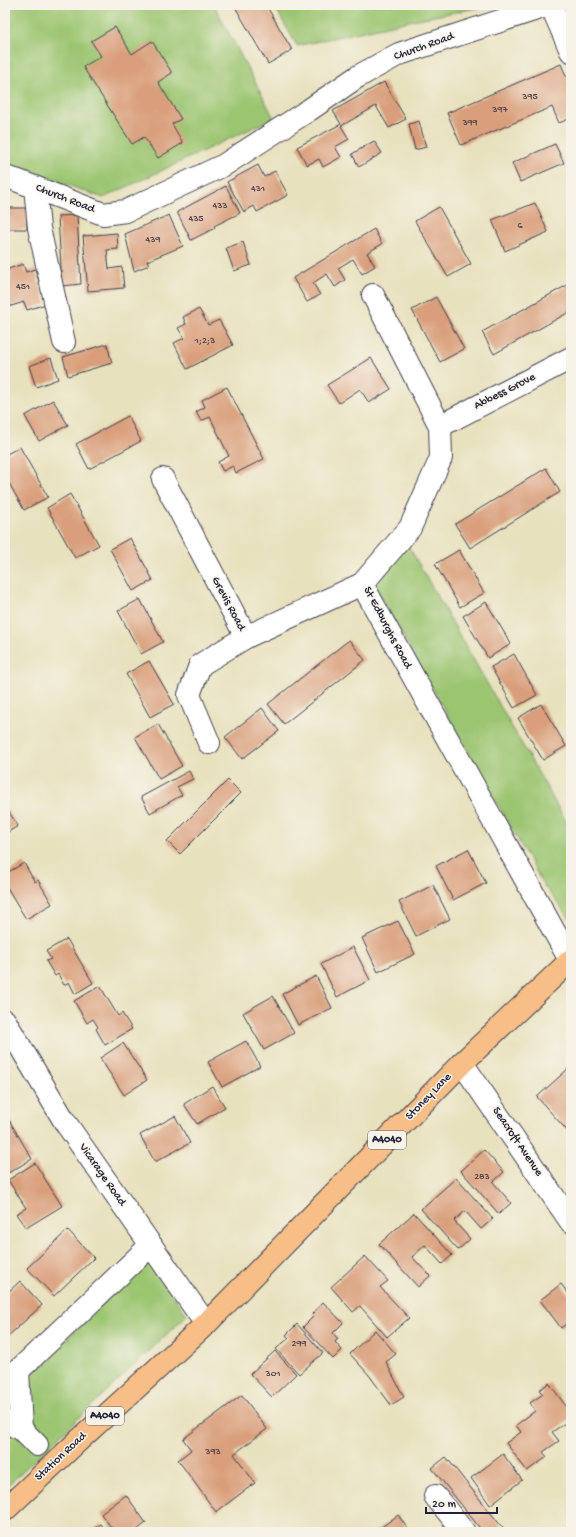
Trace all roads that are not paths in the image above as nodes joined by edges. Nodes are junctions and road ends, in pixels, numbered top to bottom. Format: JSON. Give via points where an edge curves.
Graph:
{"nodes":[{"id":1,"x":550,"y":5,"type":"edge"},
{"id":2,"x":571,"y":51,"type":"edge"},
{"id":3,"x":5,"y":177,"type":"edge"},
{"id":4,"x":35,"y":187,"type":"junction"},
{"id":5,"x":373,"y":295,"type":"dead end"},
{"id":6,"x":64,"y":342,"type":"dead end"},
{"id":7,"x":571,"y":358,"type":"edge"},
{"id":8,"x":440,"y":426,"type":"junction"},
{"id":9,"x":163,"y":479,"type":"dead end"},
{"id":10,"x":362,"y":584,"type":"junction"},
{"id":11,"x":246,"y":637,"type":"junction"},
{"id":12,"x":209,"y":743,"type":"dead end"},
{"id":13,"x":571,"y":960,"type":"edge"},
{"id":14,"x":5,"y":1021,"type":"edge"},
{"id":15,"x":462,"y":1063,"type":"junction"},
{"id":16,"x":571,"y":1222,"type":"edge"},
{"id":17,"x":151,"y":1245,"type":"junction"},
{"id":18,"x":206,"y":1324,"type":"junction"},
{"id":19,"x":12,"y":1377,"type":"edge"},
{"id":20,"x":13,"y":1426,"type":"edge"},
{"id":21,"x":37,"y":1445,"type":"dead end"},
{"id":22,"x":435,"y":1496,"type":"dead end"},
{"id":23,"x":5,"y":1510,"type":"edge"},
{"id":24,"x":464,"y":1532,"type":"edge"}],
"edges":[{"from":1,"to":2,"type":"street"},
{"from":1,"to":4,"type":"street","name":"Church Road","via":[[399,54],[357,77],[224,164],[126,211],[103,214]]},
{"from":3,"to":4,"type":"street","name":"Church Road"},
{"from":4,"to":6,"type":"street","via":[[39,228]]},
{"from":5,"to":8,"type":"street","name":"St Edburghs Road"},
{"from":7,"to":8,"type":"street","name":"Abbess Grove"},
{"from":8,"to":10,"type":"street","name":"St Edburghs Road","via":[[441,458],[410,528]]},
{"from":9,"to":11,"type":"street","name":"Grevis Road"},
{"from":10,"to":11,"type":"street","name":"Grevis Road"},
{"from":10,"to":13,"type":"street","name":"St Edburghs Road"},
{"from":11,"to":12,"type":"street","via":[[200,665],[188,695]]},
{"from":13,"to":15,"type":"main road","name":"Stoney Lane","number":"A4040"},
{"from":14,"to":17,"type":"street","name":"Vicarage Road","via":[[65,1122]]},
{"from":15,"to":16,"type":"street","name":"Seacroft Avenue"},
{"from":15,"to":18,"type":"main road","name":"Stoney Lane","number":"A4040"},
{"from":17,"to":18,"type":"street","name":"Vicarage Road"},
{"from":17,"to":19,"type":"street"},
{"from":18,"to":23,"type":"main road","name":"Station Road","number":"A4040"},
{"from":19,"to":20,"type":"street"},
{"from":20,"to":21,"type":"street"},
{"from":22,"to":24,"type":"street"}]}
